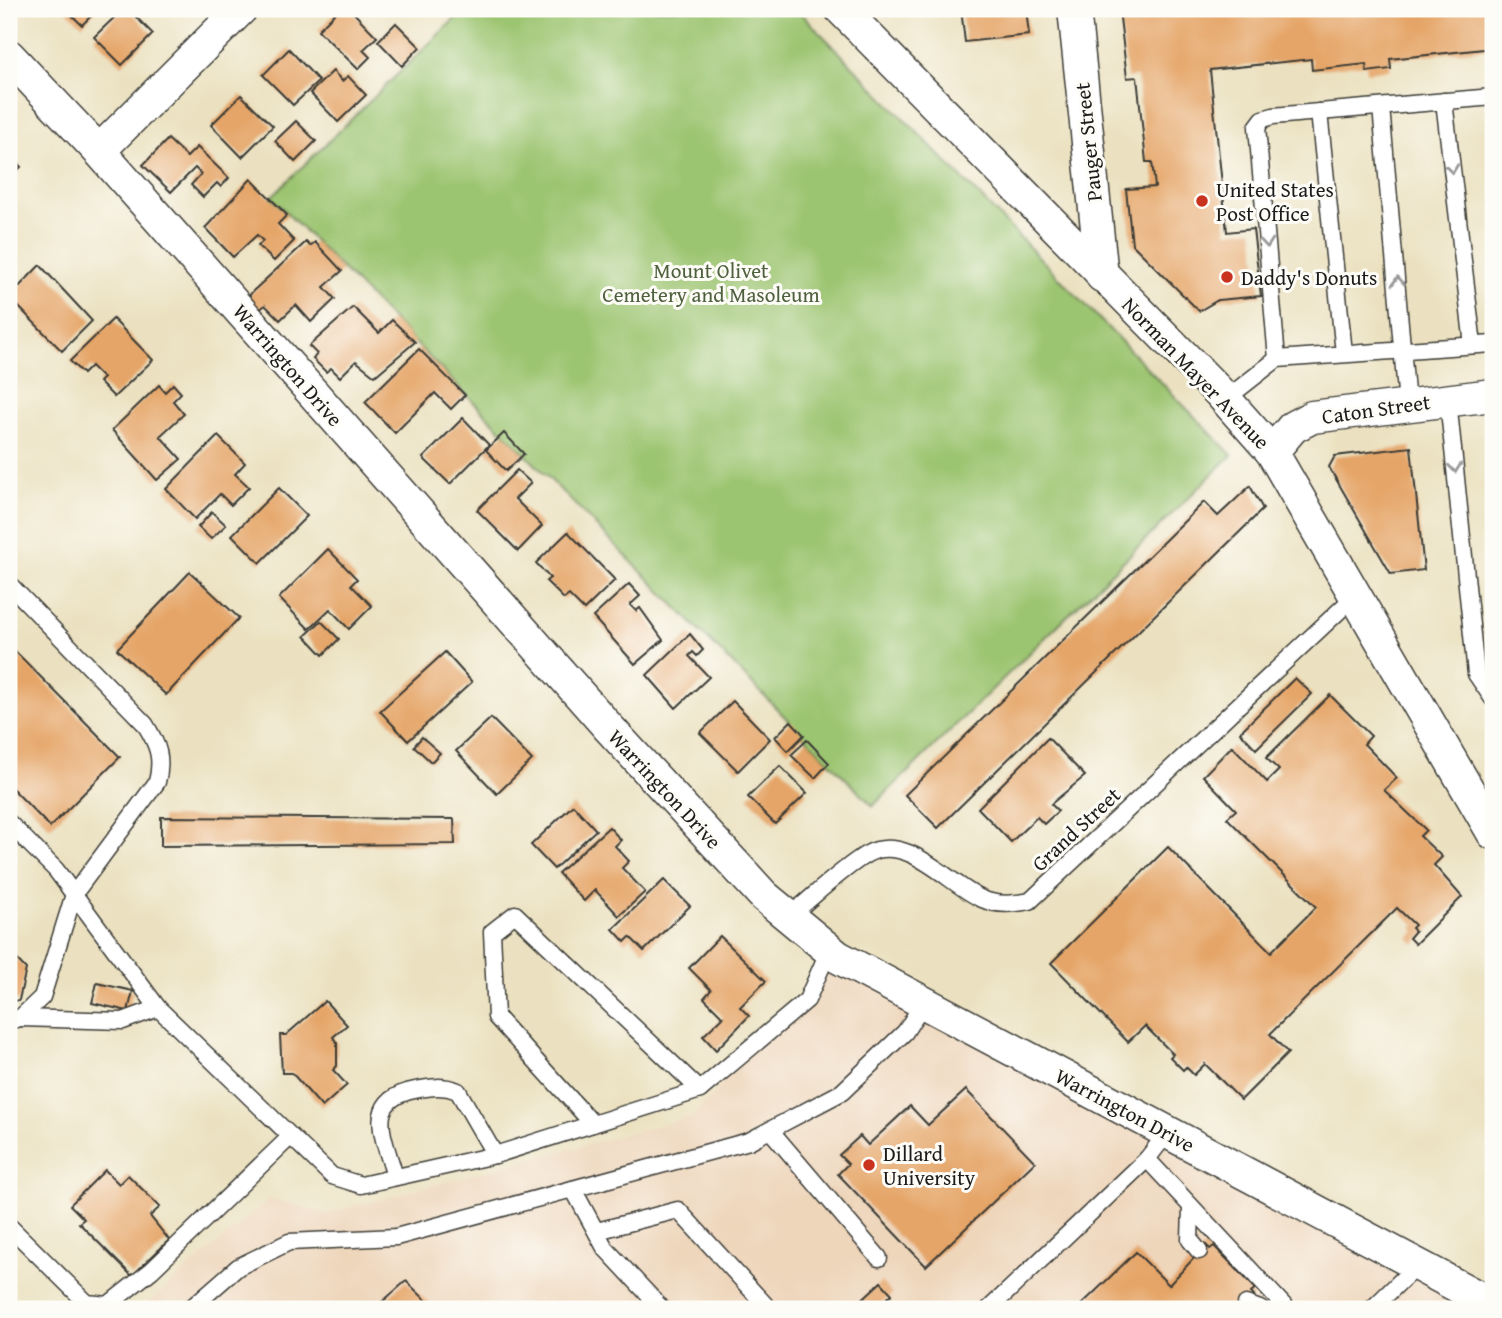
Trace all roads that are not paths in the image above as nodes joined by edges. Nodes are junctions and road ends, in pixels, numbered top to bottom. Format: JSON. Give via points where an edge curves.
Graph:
{"nodes":[{"id":1,"x":241,"y":9,"type":"edge"},
{"id":2,"x":841,"y":9,"type":"edge"},
{"id":3,"x":1074,"y":9,"type":"edge"},
{"id":4,"x":9,"y":56,"type":"edge"},
{"id":5,"x":1493,"y":97,"type":"edge"},
{"id":6,"x":1444,"y":101,"type":"junction"},
{"id":7,"x":1381,"y":107,"type":"junction"},
{"id":8,"x":1319,"y":112,"type":"junction"},
{"id":9,"x":99,"y":151,"type":"junction"},
{"id":10,"x":1102,"y":276,"type":"junction"},
{"id":11,"x":1493,"y":344,"type":"edge"},
{"id":12,"x":1473,"y":345,"type":"junction"},
{"id":13,"x":1403,"y":349,"type":"junction"},
{"id":14,"x":1344,"y":353,"type":"junction"},
{"id":15,"x":1277,"y":359,"type":"junction"},
{"id":16,"x":1493,"y":395,"type":"edge"},
{"id":17,"x":1226,"y":399,"type":"junction"},
{"id":18,"x":1448,"y":400,"type":"junction"},
{"id":19,"x":1407,"y":404,"type":"junction"},
{"id":20,"x":1272,"y":452,"type":"junction"},
{"id":21,"x":9,"y":584,"type":"edge"},
{"id":22,"x":1355,"y":596,"type":"junction"},
{"id":23,"x":1493,"y":699,"type":"edge"},
{"id":24,"x":9,"y":823,"type":"edge"},
{"id":25,"x":1493,"y":833,"type":"edge"},
{"id":26,"x":74,"y":894,"type":"junction"},
{"id":27,"x":787,"y":918,"type":"junction"},
{"id":28,"x":829,"y":950,"type":"junction"},
{"id":29,"x":924,"y":1002,"type":"junction"},
{"id":30,"x":158,"y":1008,"type":"junction"},
{"id":31,"x":15,"y":1020,"type":"edge"},
{"id":32,"x":701,"y":1090,"type":"junction"},
{"id":33,"x":593,"y":1124,"type":"junction"},
{"id":34,"x":770,"y":1130,"type":"junction"},
{"id":35,"x":1168,"y":1132,"type":"junction"},
{"id":36,"x":290,"y":1137,"type":"junction"},
{"id":37,"x":495,"y":1155,"type":"junction"},
{"id":38,"x":1147,"y":1159,"type":"junction"},
{"id":39,"x":395,"y":1177,"type":"junction"},
{"id":40,"x":573,"y":1189,"type":"junction"},
{"id":41,"x":1191,"y":1208,"type":"junction"},
{"id":42,"x":9,"y":1226,"type":"edge"},
{"id":43,"x":597,"y":1231,"type":"junction"},
{"id":44,"x":1199,"y":1251,"type":"dead end"},
{"id":45,"x":879,"y":1258,"type":"dead end"},
{"id":46,"x":1417,"y":1265,"type":"junction"},
{"id":47,"x":1493,"y":1306,"type":"edge"},
{"id":48,"x":190,"y":1309,"type":"edge"},
{"id":49,"x":662,"y":1309,"type":"edge"},
{"id":50,"x":769,"y":1309,"type":"edge"},
{"id":51,"x":989,"y":1309,"type":"edge"},
{"id":52,"x":1287,"y":1309,"type":"edge"},
{"id":53,"x":1372,"y":1309,"type":"edge"}],
"edges":[{"from":1,"to":9,"type":"street"},
{"from":2,"to":10,"type":"street","name":"Norman Mayer Avenue"},
{"from":3,"to":10,"type":"street","name":"Pauger Street"},
{"from":4,"to":9,"type":"street","name":"Warrington Drive"},
{"from":5,"to":6,"type":"lane"},
{"from":6,"to":7,"type":"lane"},
{"from":6,"to":12,"type":"lane","one_way":true},
{"from":7,"to":8,"type":"lane"},
{"from":13,"to":7,"type":"lane","one_way":true},
{"from":8,"to":14,"type":"lane"},
{"from":8,"to":15,"type":"lane","one_way":true,"via":[[1268,117],[1257,127]]},
{"from":9,"to":27,"type":"street","name":"Warrington Drive","via":[[609,728]]},
{"from":10,"to":17,"type":"street","name":"Norman Mayer Avenue"},
{"from":11,"to":12,"type":"lane"},
{"from":12,"to":13,"type":"lane"},
{"from":13,"to":14,"type":"lane"},
{"from":13,"to":19,"type":"lane"},
{"from":14,"to":15,"type":"lane"},
{"from":15,"to":17,"type":"lane"},
{"from":16,"to":18,"type":"street","name":"Caton Street"},
{"from":17,"to":20,"type":"street","name":"Norman Mayer Avenue"},
{"from":18,"to":19,"type":"street","name":"Caton Street"},
{"from":18,"to":23,"type":"lane","one_way":true,"via":[[1476,674]]},
{"from":19,"to":20,"type":"street","name":"Caton Street","via":[[1312,417],[1293,427]]},
{"from":20,"to":22,"type":"street","name":"Norman Mayer Avenue"},
{"from":21,"to":26,"type":"lane","via":[[145,723],[158,745],[162,764],[158,782]]},
{"from":22,"to":25,"type":"street","name":"Norman Mayer Avenue"},
{"from":22,"to":27,"type":"lane","name":"Grand Street","via":[[1030,901],[1006,905],[983,900],[906,852],[887,850],[868,853]]},
{"from":24,"to":26,"type":"lane"},
{"from":26,"to":30,"type":"lane"},
{"from":26,"to":31,"type":"lane","via":[[42,997]]},
{"from":27,"to":28,"type":"street","name":"Warrington Drive"},
{"from":28,"to":29,"type":"street","name":"Warrington Drive"},
{"from":28,"to":32,"type":"lane","via":[[807,1000]]},
{"from":29,"to":34,"type":"lane","via":[[905,1032],[842,1092]]},
{"from":29,"to":35,"type":"street","name":"Warrington Drive"},
{"from":30,"to":31,"type":"lane","via":[[123,1021]]},
{"from":30,"to":36,"type":"lane"},
{"from":32,"to":33,"type":"lane"},
{"from":32,"to":33,"type":"lane","via":[[515,914],[492,932],[496,1017]]},
{"from":33,"to":37,"type":"lane"},
{"from":34,"to":40,"type":"lane","via":[[749,1141]]},
{"from":34,"to":45,"type":"lane"},
{"from":35,"to":38,"type":"lane"},
{"from":35,"to":46,"type":"street","name":"Warrington Drive"},
{"from":36,"to":39,"type":"lane","via":[[332,1176],[361,1185]]},
{"from":36,"to":42,"type":"lane","via":[[152,1270],[108,1305],[87,1303]]},
{"from":37,"to":39,"type":"lane"},
{"from":37,"to":39,"type":"lane","via":[[458,1091],[440,1086],[400,1093],[382,1106],[381,1122]]},
{"from":38,"to":41,"type":"lane"},
{"from":38,"to":51,"type":"lane"},
{"from":40,"to":43,"type":"lane"},
{"from":40,"to":48,"type":"lane","via":[[396,1237],[289,1242],[238,1267]]},
{"from":41,"to":44,"type":"lane","via":[[1190,1240]]},
{"from":41,"to":52,"type":"lane"},
{"from":43,"to":49,"type":"lane","via":[[606,1248]]},
{"from":43,"to":50,"type":"lane","via":[[678,1210]]},
{"from":46,"to":47,"type":"street","name":"Warrington Drive"},
{"from":46,"to":53,"type":"lane"}]}
